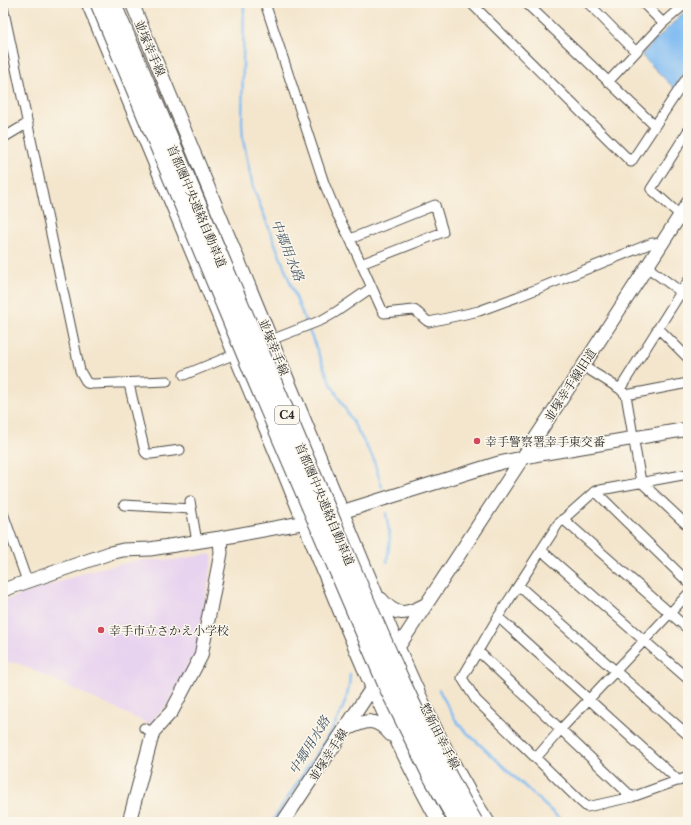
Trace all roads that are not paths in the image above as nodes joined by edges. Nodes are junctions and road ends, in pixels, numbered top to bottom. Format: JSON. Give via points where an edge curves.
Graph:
{"nodes":[{"id":1,"x":88,"y":3,"type":"edge"},
{"id":2,"x":99,"y":3,"type":"edge"},
{"id":3,"x":105,"y":3,"type":"edge"},
{"id":4,"x":112,"y":3,"type":"edge"},
{"id":5,"x":132,"y":3,"type":"edge"},
{"id":6,"x":265,"y":3,"type":"edge"},
{"id":7,"x":471,"y":3,"type":"edge"},
{"id":8,"x":526,"y":3,"type":"edge"},
{"id":9,"x":588,"y":3,"type":"edge"},
{"id":10,"x":643,"y":3,"type":"edge"},
{"id":11,"x":686,"y":3,"type":"edge"},
{"id":12,"x":3,"y":7,"type":"edge"},
{"id":13,"x":662,"y":22,"type":"junction"},
{"id":14,"x":108,"y":51,"type":"junction"},
{"id":15,"x":636,"y":52,"type":"junction"},
{"id":16,"x":688,"y":76,"type":"edge"},
{"id":17,"x":608,"y":82,"type":"junction"},
{"id":18,"x":28,"y":123,"type":"junction"},
{"id":19,"x":655,"y":126,"type":"junction"},
{"id":20,"x":688,"y":131,"type":"edge"},
{"id":21,"x":3,"y":138,"type":"edge"},
{"id":22,"x":688,"y":203,"type":"edge"},
{"id":23,"x":680,"y":216,"type":"junction"},
{"id":24,"x":350,"y":239,"type":"junction"},
{"id":25,"x":661,"y":244,"type":"junction"},
{"id":26,"x":361,"y":264,"type":"junction"},
{"id":27,"x":647,"y":267,"type":"junction"},
{"id":28,"x":688,"y":281,"type":"edge"},
{"id":29,"x":371,"y":288,"type":"junction"},
{"id":30,"x":685,"y":294,"type":"edge"},
{"id":31,"x":658,"y":328,"type":"junction"},
{"id":32,"x":271,"y":340,"type":"junction"},
{"id":33,"x":235,"y":354,"type":"junction"},
{"id":34,"x":688,"y":358,"type":"edge"},
{"id":35,"x":583,"y":366,"type":"junction"},
{"id":36,"x":184,"y":375,"type":"dead end"},
{"id":37,"x":167,"y":381,"type":"dead end"},
{"id":38,"x":688,"y":383,"type":"edge"},
{"id":39,"x":129,"y":384,"type":"junction"},
{"id":40,"x":623,"y":392,"type":"junction"},
{"id":41,"x":293,"y":394,"type":"junction"},
{"id":42,"x":688,"y":429,"type":"edge"},
{"id":43,"x":633,"y":439,"type":"junction"},
{"id":44,"x":180,"y":450,"type":"dead end"},
{"id":45,"x":522,"y":457,"type":"junction"},
{"id":46,"x":688,"y":474,"type":"edge"},
{"id":47,"x":641,"y":482,"type":"junction"},
{"id":48,"x":595,"y":491,"type":"junction"},
{"id":49,"x":124,"y":505,"type":"dead end"},
{"id":50,"x":342,"y":512,"type":"junction"},
{"id":51,"x":3,"y":513,"type":"edge"},
{"id":52,"x":563,"y":519,"type":"junction"},
{"id":53,"x":305,"y":523,"type":"junction"},
{"id":54,"x":688,"y":526,"type":"edge"},
{"id":55,"x":220,"y":538,"type":"junction"},
{"id":56,"x":197,"y":542,"type":"junction"},
{"id":57,"x":542,"y":551,"type":"junction"},
{"id":58,"x":27,"y":581,"type":"junction"},
{"id":59,"x":688,"y":582,"type":"edge"},
{"id":60,"x":519,"y":586,"type":"junction"},
{"id":61,"x":3,"y":590,"type":"edge"},
{"id":62,"x":376,"y":593,"type":"junction"},
{"id":63,"x":688,"y":594,"type":"edge"},
{"id":64,"x":426,"y":605,"type":"junction"},
{"id":65,"x":669,"y":614,"type":"junction"},
{"id":66,"x":498,"y":617,"type":"junction"},
{"id":67,"x":688,"y":629,"type":"edge"},
{"id":68,"x":644,"y":640,"type":"junction"},
{"id":69,"x":398,"y":647,"type":"junction"},
{"id":70,"x":478,"y":651,"type":"junction"},
{"id":71,"x":616,"y":670,"type":"junction"},
{"id":72,"x":688,"y":678,"type":"edge"},
{"id":73,"x":373,"y":688,"type":"junction"},
{"id":74,"x":589,"y":699,"type":"junction"},
{"id":75,"x":560,"y":729,"type":"junction"},
{"id":76,"x":345,"y":730,"type":"junction"},
{"id":77,"x":688,"y":734,"type":"edge"},
{"id":78,"x":398,"y":744,"type":"junction"},
{"id":79,"x":536,"y":758,"type":"junction"},
{"id":80,"x":407,"y":763,"type":"junction"},
{"id":81,"x":684,"y":779,"type":"edge"},
{"id":82,"x":632,"y":797,"type":"junction"},
{"id":83,"x":130,"y":822,"type":"edge"},
{"id":84,"x":283,"y":822,"type":"edge"},
{"id":85,"x":439,"y":822,"type":"edge"},
{"id":86,"x":458,"y":822,"type":"edge"},
{"id":87,"x":474,"y":822,"type":"edge"},
{"id":88,"x":488,"y":822,"type":"edge"}],
"edges":[{"from":1,"to":14,"type":"main road"},
{"from":2,"to":86,"type":"highway","name":"首都圏中央連絡自動車道","number":"C4","bridge":true,"via":[[389,690],[431,775]]},
{"from":3,"to":14,"type":"main road","via":[[101,22]]},
{"from":4,"to":87,"type":"highway","name":"首都圏中央連絡自動車道","number":"C4","bridge":true,"via":[[408,696],[435,753]]},
{"from":5,"to":32,"type":"main road","name":"並塚幸手線"},
{"from":6,"to":24,"type":"street","via":[[324,183]]},
{"from":7,"to":19,"type":"street","via":[[631,162]]},
{"from":8,"to":17,"type":"street"},
{"from":9,"to":15,"type":"street"},
{"from":10,"to":13,"type":"street"},
{"from":11,"to":13,"type":"street"},
{"from":12,"to":18,"type":"street"},
{"from":13,"to":15,"type":"street"},
{"from":14,"to":33,"type":"main road"},
{"from":15,"to":17,"type":"street"},
{"from":16,"to":19,"type":"street"},
{"from":17,"to":19,"type":"street"},
{"from":18,"to":21,"type":"street"},
{"from":18,"to":39,"type":"street","via":[[80,371],[87,383]]},
{"from":20,"to":23,"type":"street","via":[[651,189]]},
{"from":22,"to":23,"type":"main road","name":"並塚幸手線旧道"},
{"from":23,"to":25,"type":"main road","name":"並塚幸手線旧道"},
{"from":24,"to":26,"type":"street"},
{"from":24,"to":26,"type":"street","via":[[435,205],[443,232]]},
{"from":25,"to":27,"type":"main road","name":"並塚幸手線旧道"},
{"from":25,"to":29,"type":"street","via":[[652,243],[479,311],[429,322],[414,310],[384,313]]},
{"from":26,"to":29,"type":"street"},
{"from":27,"to":30,"type":"street"},
{"from":27,"to":35,"type":"main road","name":"並塚幸手線旧道"},
{"from":28,"to":30,"type":"street"},
{"from":29,"to":32,"type":"street","via":[[322,320]]},
{"from":30,"to":31,"type":"street"},
{"from":31,"to":34,"type":"street"},
{"from":31,"to":40,"type":"street"},
{"from":32,"to":33,"type":"street"},
{"from":32,"to":41,"type":"main road","name":"並塚幸手線"},
{"from":33,"to":36,"type":"street"},
{"from":33,"to":53,"type":"main road"},
{"from":35,"to":40,"type":"street"},
{"from":35,"to":45,"type":"main road","name":"並塚幸手線旧道"},
{"from":37,"to":39,"type":"street"},
{"from":38,"to":40,"type":"street"},
{"from":39,"to":44,"type":"street","via":[[145,452],[151,454]]},
{"from":40,"to":43,"type":"street"},
{"from":41,"to":50,"type":"main road","name":"並塚幸手線"},
{"from":41,"to":53,"type":"main road","via":[[304,432],[301,460],[317,505]]},
{"from":42,"to":43,"type":"main road"},
{"from":43,"to":45,"type":"main road"},
{"from":43,"to":47,"type":"street"},
{"from":45,"to":50,"type":"main road"},
{"from":45,"to":64,"type":"main road","name":"並塚幸手線旧道"},
{"from":46,"to":47,"type":"street"},
{"from":47,"to":48,"type":"street"},
{"from":47,"to":54,"type":"street"},
{"from":48,"to":52,"type":"street"},
{"from":48,"to":59,"type":"street"},
{"from":49,"to":56,"type":"street","via":[[191,505]]},
{"from":50,"to":53,"type":"main road"},
{"from":50,"to":62,"type":"main road","name":"並塚幸手線"},
{"from":51,"to":58,"type":"street"},
{"from":52,"to":57,"type":"street"},
{"from":52,"to":65,"type":"street"},
{"from":53,"to":55,"type":"main road"},
{"from":53,"to":73,"type":"main road"},
{"from":55,"to":56,"type":"main road"},
{"from":55,"to":83,"type":"main road","via":[[220,553],[201,656],[172,711],[148,730]]},
{"from":56,"to":58,"type":"main road","via":[[123,550]]},
{"from":57,"to":60,"type":"street"},
{"from":57,"to":68,"type":"street"},
{"from":58,"to":61,"type":"main road"},
{"from":60,"to":66,"type":"street"},
{"from":60,"to":71,"type":"street"},
{"from":62,"to":64,"type":"main road","via":[[389,609],[394,611],[412,611]]},
{"from":62,"to":69,"type":"main road","name":"並塚幸手線"},
{"from":63,"to":65,"type":"street"},
{"from":64,"to":69,"type":"main road","name":"並塚幸手線旧道"},
{"from":65,"to":67,"type":"street"},
{"from":65,"to":68,"type":"street"},
{"from":66,"to":70,"type":"street"},
{"from":66,"to":74,"type":"street"},
{"from":68,"to":71,"type":"street"},
{"from":68,"to":72,"type":"street"},
{"from":69,"to":73,"type":"main road","name":"並塚幸手線"},
{"from":69,"to":80,"type":"main road","via":[[391,676],[411,719]]},
{"from":69,"to":88,"type":"main road","name":"惣新田幸手線","via":[[439,737]]},
{"from":70,"to":75,"type":"street"},
{"from":70,"to":79,"type":"street","via":[[462,678],[476,700]]},
{"from":71,"to":74,"type":"street"},
{"from":71,"to":77,"type":"street"},
{"from":73,"to":76,"type":"main road","name":"並塚幸手線"},
{"from":73,"to":78,"type":"main road"},
{"from":74,"to":75,"type":"street"},
{"from":74,"to":81,"type":"street"},
{"from":75,"to":79,"type":"street"},
{"from":75,"to":82,"type":"street"},
{"from":76,"to":78,"type":"main road","via":[[362,722],[375,722],[382,725]]},
{"from":76,"to":84,"type":"main road","name":"並塚幸手線"},
{"from":78,"to":80,"type":"main road"},
{"from":79,"to":82,"type":"street","via":[[587,807]]},
{"from":80,"to":85,"type":"main road"},
{"from":81,"to":82,"type":"street"}]}
